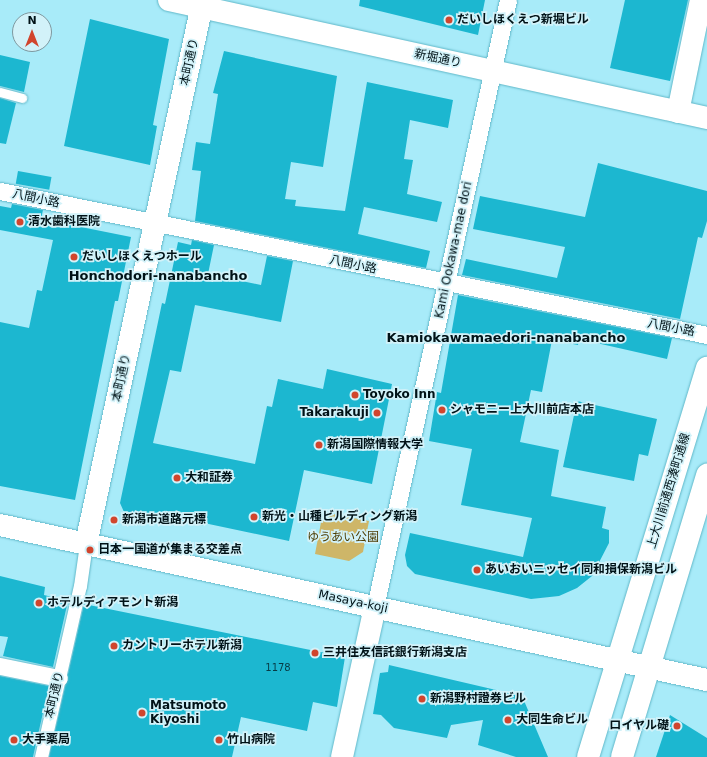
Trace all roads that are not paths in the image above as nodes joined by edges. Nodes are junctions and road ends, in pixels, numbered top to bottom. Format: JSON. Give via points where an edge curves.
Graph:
{"nodes":[{"id":1,"x":169,"y":0,"type":"edge"},
{"id":2,"x":508,"y":0,"type":"edge"},
{"id":3,"x":701,"y":0,"type":"edge"},
{"id":4,"x":202,"y":4,"type":"edge"},
{"id":5,"x":492,"y":71,"type":"junction"},
{"id":6,"x":0,"y":92,"type":"edge"},
{"id":7,"x":22,"y":98,"type":"dead end"},
{"id":8,"x":678,"y":112,"type":"junction"},
{"id":9,"x":707,"y":118,"type":"edge"},
{"id":10,"x":0,"y":192,"type":"edge"},
{"id":11,"x":155,"y":224,"type":"junction"},
{"id":12,"x":446,"y":284,"type":"junction"},
{"id":13,"x":707,"y":335,"type":"edge"},
{"id":14,"x":707,"y":368,"type":"edge"},
{"id":15,"x":707,"y":475,"type":"edge"},
{"id":16,"x":0,"y":525,"type":"edge"},
{"id":17,"x":86,"y":544,"type":"junction"},
{"id":18,"x":375,"y":607,"type":"junction"},
{"id":19,"x":617,"y":660,"type":"junction"},
{"id":20,"x":0,"y":666,"type":"edge"},
{"id":21,"x":650,"y":667,"type":"junction"},
{"id":22,"x":59,"y":678,"type":"junction"},
{"id":23,"x":707,"y":680,"type":"edge"},
{"id":24,"x":41,"y":757,"type":"edge"},
{"id":25,"x":342,"y":757,"type":"edge"},
{"id":26,"x":588,"y":757,"type":"edge"},
{"id":27,"x":622,"y":757,"type":"edge"}],
"edges":[{"from":1,"to":4,"type":"main road","name":"新堀通り"},
{"from":2,"to":5,"type":"street","name":"Kami Ookawa-mae dori"},
{"from":3,"to":8,"type":"main road"},
{"from":4,"to":5,"type":"main road","name":"新堀通り"},
{"from":4,"to":11,"type":"main road","name":"本町通り"},
{"from":5,"to":8,"type":"main road","name":"新堀通り"},
{"from":5,"to":12,"type":"street","name":"Kami Ookawa-mae dori"},
{"from":6,"to":7,"type":"lane"},
{"from":8,"to":9,"type":"main road","name":"新堀通り"},
{"from":10,"to":11,"type":"street","name":"八間小路"},
{"from":11,"to":12,"type":"street","name":"八間小路"},
{"from":11,"to":17,"type":"main road","name":"本町通り"},
{"from":12,"to":13,"type":"street","name":"八間小路"},
{"from":12,"to":18,"type":"street","name":"Kami Ookawa-mae dori"},
{"from":14,"to":19,"type":"main road","name":"上大川前通西湊町通線"},
{"from":15,"to":21,"type":"main road"},
{"from":16,"to":17,"type":"main road","name":"Masaya-koji"},
{"from":17,"to":18,"type":"main road","name":"Masaya-koji"},
{"from":17,"to":22,"type":"street","name":"本町通り","via":[[80,586]]},
{"from":18,"to":19,"type":"main road","name":"Masaya-koji"},
{"from":18,"to":25,"type":"main road","name":"Kami Ookawa-mae dori"},
{"from":19,"to":21,"type":"main road","name":"Masaya-koji"},
{"from":19,"to":26,"type":"main road","name":"上大川前通西湊町通線"},
{"from":20,"to":22,"type":"street"},
{"from":21,"to":23,"type":"main road","name":"Masaya-koji"},
{"from":21,"to":27,"type":"main road"},
{"from":22,"to":24,"type":"street","name":"本町通り"}]}
